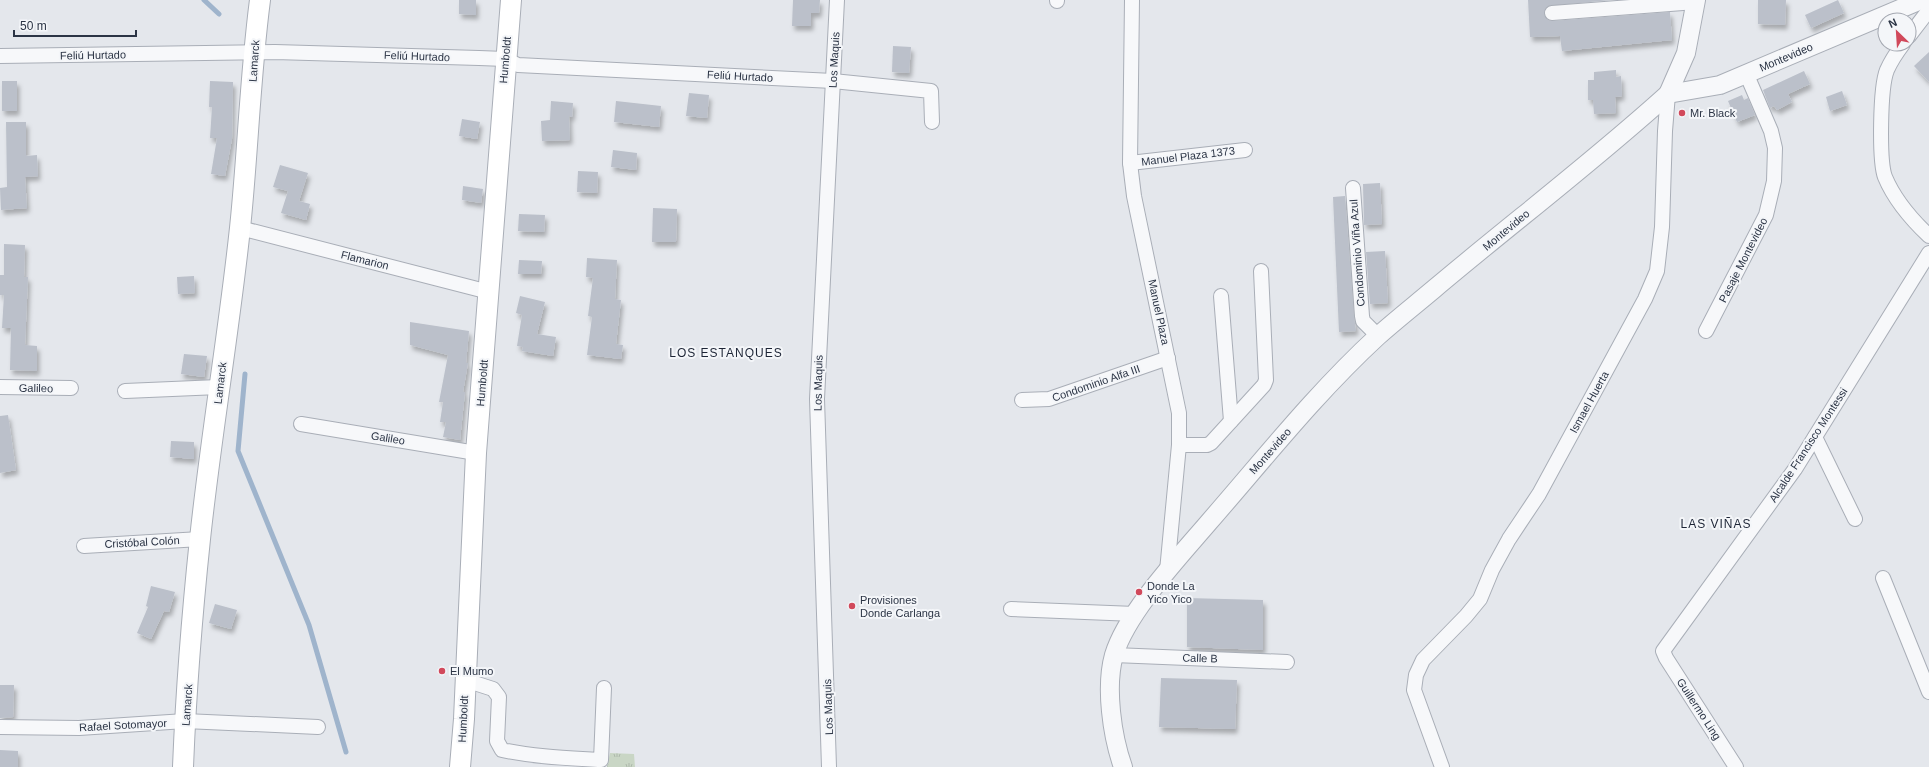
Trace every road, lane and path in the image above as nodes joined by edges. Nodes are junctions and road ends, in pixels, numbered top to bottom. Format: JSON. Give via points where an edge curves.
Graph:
{"nodes":[{"id":1,"x":260,"y":0,"type":"edge"},
{"id":2,"x":511,"y":0,"type":"edge"},
{"id":3,"x":837,"y":0,"type":"edge"},
{"id":4,"x":1132,"y":0,"type":"edge"},
{"id":5,"x":1921,"y":0,"type":"edge"},
{"id":6,"x":1696,"y":1,"type":"edge"},
{"id":7,"x":1929,"y":10,"type":"edge"},
{"id":8,"x":1552,"y":13,"type":"dead end"},
{"id":9,"x":1917,"y":26,"type":"edge"},
{"id":10,"x":1898,"y":52,"type":"edge"},
{"id":11,"x":253,"y":53,"type":"junction"},
{"id":12,"x":0,"y":56,"type":"edge"},
{"id":13,"x":505,"y":59,"type":"junction"},
{"id":14,"x":1746,"y":73,"type":"junction"},
{"id":15,"x":833,"y":81,"type":"junction"},
{"id":16,"x":1668,"y":94,"type":"junction"},
{"id":17,"x":932,"y":122,"type":"dead end"},
{"id":18,"x":1245,"y":150,"type":"dead end"},
{"id":19,"x":1130,"y":163,"type":"junction"},
{"id":20,"x":1353,"y":188,"type":"dead end"},
{"id":21,"x":240,"y":228,"type":"junction"},
{"id":22,"x":1929,"y":236,"type":"edge"},
{"id":23,"x":1929,"y":253,"type":"edge"},
{"id":24,"x":1261,"y":271,"type":"dead end"},
{"id":25,"x":489,"y":292,"type":"junction"},
{"id":26,"x":1221,"y":296,"type":"dead end"},
{"id":27,"x":1706,"y":331,"type":"dead end"},
{"id":28,"x":1378,"y":336,"type":"junction"},
{"id":29,"x":1168,"y":358,"type":"junction"},
{"id":30,"x":0,"y":387,"type":"edge"},
{"id":31,"x":219,"y":387,"type":"junction"},
{"id":32,"x":71,"y":388,"type":"dead end"},
{"id":33,"x":125,"y":391,"type":"dead end"},
{"id":34,"x":1022,"y":400,"type":"dead end"},
{"id":35,"x":1231,"y":421,"type":"junction"},
{"id":36,"x":300,"y":424,"type":"dead end"},
{"id":37,"x":1815,"y":437,"type":"junction"},
{"id":38,"x":1179,"y":446,"type":"junction"},
{"id":39,"x":476,"y":453,"type":"junction"},
{"id":40,"x":1855,"y":519,"type":"dead end"},
{"id":41,"x":200,"y":539,"type":"junction"},
{"id":42,"x":84,"y":546,"type":"dead end"},
{"id":43,"x":1167,"y":571,"type":"junction"},
{"id":44,"x":1884,"y":578,"type":"dead end"},
{"id":45,"x":1011,"y":609,"type":"dead end"},
{"id":46,"x":1135,"y":614,"type":"junction"},
{"id":47,"x":1663,"y":651,"type":"joint"},
{"id":48,"x":1114,"y":655,"type":"junction"},
{"id":49,"x":1287,"y":662,"type":"dead end"},
{"id":50,"x":465,"y":680,"type":"junction"},
{"id":51,"x":604,"y":688,"type":"dead end"},
{"id":52,"x":1929,"y":692,"type":"edge"},
{"id":53,"x":185,"y":721,"type":"junction"},
{"id":54,"x":0,"y":727,"type":"edge"},
{"id":55,"x":318,"y":727,"type":"dead end"},
{"id":56,"x":584,"y":763,"type":"edge"},
{"id":57,"x":183,"y":767,"type":"edge"},
{"id":58,"x":460,"y":767,"type":"edge"},
{"id":59,"x":829,"y":767,"type":"edge"},
{"id":60,"x":1123,"y":767,"type":"edge"},
{"id":61,"x":1442,"y":767,"type":"edge"},
{"id":62,"x":1736,"y":767,"type":"edge"}],
"edges":[{"from":1,"to":11,"type":"main road","name":"Lamarck"},
{"from":2,"to":13,"type":"main road","name":"Humboldt"},
{"from":3,"to":15,"type":"street","name":"Los Maquis"},
{"from":4,"to":19,"type":"street","name":"Manuel Plaza"},
{"from":5,"to":14,"type":"street","name":"Montevideo"},
{"from":6,"to":8,"type":"street"},
{"from":6,"to":16,"type":"street","name":"Ismael Huerta","via":[[1686,54]]},
{"from":7,"to":9,"type":"street"},
{"from":10,"to":22,"type":"street","via":[[1886,71],[1882,100],[1881,133],[1885,176],[1905,213]]},
{"from":11,"to":12,"type":"street","name":"Feliú Hurtado"},
{"from":11,"to":13,"type":"street","name":"Feliú Hurtado"},
{"from":11,"to":21,"type":"main road","name":"Lamarck"},
{"from":13,"to":15,"type":"street","name":"Feliú Hurtado","via":[[518,65]]},
{"from":13,"to":25,"type":"main road","name":"Humboldt"},
{"from":14,"to":16,"type":"street","name":"Montevideo","via":[[1720,85]]},
{"from":14,"to":27,"type":"street","name":"Pasaje Montevideo","via":[[1775,148],[1774,180],[1766,215]]},
{"from":15,"to":17,"type":"street","name":"Feliú Hurtado","via":[[931,91]]},
{"from":15,"to":59,"type":"street","name":"Los Maquis","via":[[817,399]]},
{"from":16,"to":28,"type":"street","name":"Montevideo"},
{"from":16,"to":61,"type":"street","name":"Ismael Huerta","via":[[1662,227],[1657,271],[1645,299],[1539,494],[1509,539],[1480,599],[1423,660],[1416,675],[1414,690]]},
{"from":18,"to":19,"type":"street","name":"Manuel Plaza 1373"},
{"from":19,"to":29,"type":"street","name":"Manuel Plaza","via":[[1134,196]]},
{"from":20,"to":28,"type":"street","name":"Condominio Viña Azul","via":[[1362,316],[1363,321]]},
{"from":21,"to":25,"type":"street","name":"Flamarion"},
{"from":21,"to":31,"type":"main road","name":"Lamarck"},
{"from":23,"to":37,"type":"street","name":"Alcalde Francisco Montessi"},
{"from":24,"to":35,"type":"street","via":[[1266,380]]},
{"from":25,"to":39,"type":"main road","name":"Humboldt"},
{"from":26,"to":35,"type":"street"},
{"from":28,"to":43,"type":"street","name":"Montevideo","via":[[1316,397]]},
{"from":29,"to":34,"type":"street","name":"Condominio Alfa III","via":[[1049,399]]},
{"from":29,"to":38,"type":"street","name":"Manuel Plaza","via":[[1179,413]]},
{"from":30,"to":32,"type":"street","name":"Galileo"},
{"from":31,"to":33,"type":"street"},
{"from":31,"to":41,"type":"main road","name":"Lamarck"},
{"from":35,"to":38,"type":"street","via":[[1207,445]]},
{"from":36,"to":39,"type":"street","name":"Galileo"},
{"from":37,"to":40,"type":"street"},
{"from":37,"to":47,"type":"street","name":"Alcalde Francisco Montessi","via":[[1795,469]]},
{"from":38,"to":43,"type":"street","name":"Manuel Plaza"},
{"from":39,"to":50,"type":"main road","name":"Humboldt"},
{"from":41,"to":42,"type":"street","name":"Cristóbal Colón"},
{"from":41,"to":53,"type":"main road","name":"Lamarck"},
{"from":43,"to":46,"type":"street"},
{"from":44,"to":52,"type":"street"},
{"from":45,"to":46,"type":"street"},
{"from":46,"to":48,"type":"street"},
{"from":47,"to":62,"type":"street","name":"Guillermo Ling"},
{"from":48,"to":49,"type":"street","name":"Calle B"},
{"from":48,"to":60,"type":"street","via":[[1111,720],[1116,749]]},
{"from":50,"to":56,"type":"street","via":[[493,689],[499,698],[497,741],[502,750]]},
{"from":50,"to":58,"type":"main road","name":"Humboldt"},
{"from":51,"to":56,"type":"street","via":[[601,760]]},
{"from":53,"to":54,"type":"street","name":"Rafael Sotomayor","via":[[79,728]]},
{"from":53,"to":55,"type":"street","name":"Rafael Sotomayor"},
{"from":53,"to":57,"type":"main road","name":"Lamarck"}]}
